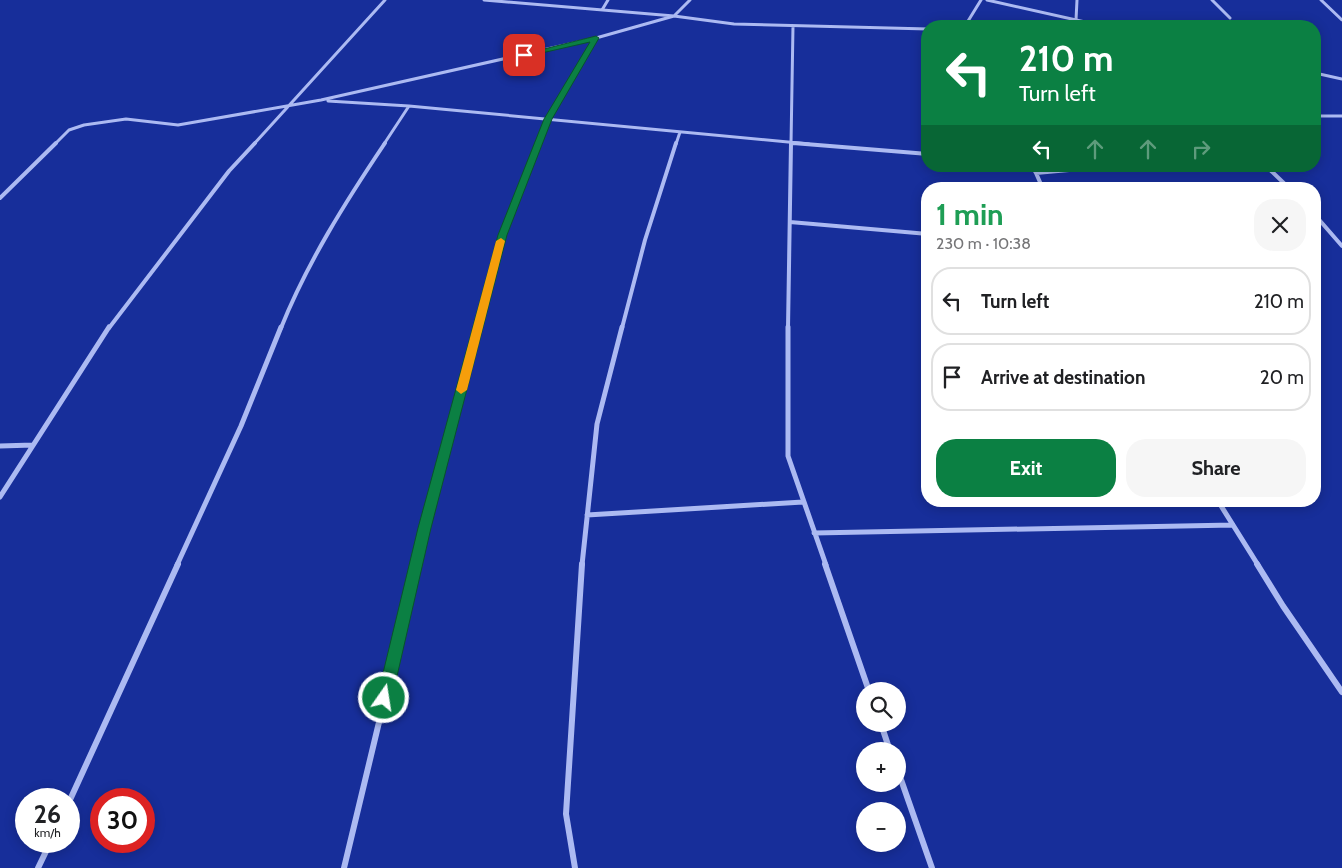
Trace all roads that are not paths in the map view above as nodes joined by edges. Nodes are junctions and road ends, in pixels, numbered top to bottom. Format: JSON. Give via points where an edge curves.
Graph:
{"nodes":[{"id":1,"x":385,"y":0,"type":"edge"},
{"id":2,"x":484,"y":0,"type":"edge"},
{"id":3,"x":608,"y":0,"type":"edge"},
{"id":4,"x":690,"y":0,"type":"edge"},
{"id":5,"x":981,"y":0,"type":"edge"},
{"id":6,"x":987,"y":0,"type":"edge"},
{"id":7,"x":1076,"y":0,"type":"edge"},
{"id":8,"x":1212,"y":0,"type":"edge"},
{"id":9,"x":1321,"y":0,"type":"edge"},
{"id":10,"x":602,"y":10,"type":"junction"},
{"id":11,"x":674,"y":16,"type":"junction"},
{"id":12,"x":1230,"y":18,"type":"dead end"},
{"id":13,"x":969,"y":20,"type":"edge"},
{"id":14,"x":1076,"y":20,"type":"joint"},
{"id":15,"x":1342,"y":20,"type":"edge"},
{"id":16,"x":793,"y":26,"type":"junction"},
{"id":17,"x":921,"y":30,"type":"edge"},
{"id":18,"x":596,"y":38,"type":"junction"},
{"id":19,"x":1321,"y":75,"type":"edge"},
{"id":20,"x":1342,"y":79,"type":"edge"},
{"id":21,"x":321,"y":100,"type":"junction"},
{"id":22,"x":291,"y":105,"type":"junction"},
{"id":23,"x":409,"y":106,"type":"junction"},
{"id":24,"x":1321,"y":116,"type":"edge"},
{"id":25,"x":1342,"y":116,"type":"edge"},
{"id":26,"x":548,"y":119,"type":"junction"},
{"id":27,"x":680,"y":132,"type":"junction"},
{"id":28,"x":792,"y":143,"type":"junction"},
{"id":29,"x":921,"y":153,"type":"edge"},
{"id":30,"x":1048,"y":172,"type":"edge"},
{"id":31,"x":1272,"y":172,"type":"edge"},
{"id":32,"x":1036,"y":173,"type":"joint"},
{"id":33,"x":1040,"y":182,"type":"edge"},
{"id":34,"x":1283,"y":182,"type":"edge"},
{"id":35,"x":0,"y":198,"type":"edge"},
{"id":36,"x":790,"y":222,"type":"junction"},
{"id":37,"x":1321,"y":222,"type":"edge"},
{"id":38,"x":921,"y":233,"type":"edge"},
{"id":39,"x":1342,"y":246,"type":"edge"},
{"id":40,"x":34,"y":445,"type":"junction"},
{"id":41,"x":0,"y":446,"type":"edge"},
{"id":42,"x":0,"y":497,"type":"edge"},
{"id":43,"x":803,"y":502,"type":"junction"},
{"id":44,"x":1222,"y":507,"type":"edge"},
{"id":45,"x":587,"y":515,"type":"junction"},
{"id":46,"x":1233,"y":525,"type":"junction"},
{"id":47,"x":814,"y":533,"type":"junction"},
{"id":48,"x":866,"y":682,"type":"edge"},
{"id":49,"x":1342,"y":692,"type":"edge"},
{"id":50,"x":75,"y":788,"type":"edge"},
{"id":51,"x":905,"y":792,"type":"edge"},
{"id":52,"x":45,"y":853,"type":"edge"},
{"id":53,"x":38,"y":868,"type":"edge"},
{"id":54,"x":344,"y":868,"type":"edge"},
{"id":55,"x":575,"y":868,"type":"edge"},
{"id":56,"x":932,"y":868,"type":"edge"}],
"edges":[{"from":1,"to":22,"type":"street"},
{"from":2,"to":10,"type":"street"},
{"from":3,"to":10,"type":"street"},
{"from":4,"to":11,"type":"street"},
{"from":5,"to":13,"type":"street"},
{"from":6,"to":14,"type":"street"},
{"from":7,"to":14,"type":"street"},
{"from":8,"to":12,"type":"street"},
{"from":9,"to":15,"type":"street"},
{"from":10,"to":11,"type":"street"},
{"from":11,"to":16,"type":"street","via":[[734,24]]},
{"from":11,"to":18,"type":"street"},
{"from":16,"to":17,"type":"street"},
{"from":16,"to":28,"type":"street"},
{"from":18,"to":21,"type":"street"},
{"from":18,"to":26,"type":"street"},
{"from":19,"to":20,"type":"street"},
{"from":21,"to":22,"type":"street"},
{"from":21,"to":23,"type":"street"},
{"from":22,"to":35,"type":"street","via":[[178,125],[126,119],[84,125],[69,130]]},
{"from":22,"to":40,"type":"street","via":[[229,171],[118,315]]},
{"from":23,"to":26,"type":"street"},
{"from":23,"to":50,"type":"street","via":[[364,174],[295,293],[241,426]]},
{"from":24,"to":25,"type":"street"},
{"from":26,"to":27,"type":"street"},
{"from":26,"to":54,"type":"street","via":[[502,235],[424,528]]},
{"from":27,"to":28,"type":"street"},
{"from":27,"to":45,"type":"street","via":[[645,240],[596,424]]},
{"from":28,"to":29,"type":"street"},
{"from":28,"to":36,"type":"street"},
{"from":30,"to":32,"type":"street"},
{"from":31,"to":34,"type":"street"},
{"from":32,"to":33,"type":"street"},
{"from":36,"to":38,"type":"street"},
{"from":36,"to":43,"type":"street","via":[[788,456]]},
{"from":37,"to":39,"type":"street"},
{"from":40,"to":41,"type":"street"},
{"from":40,"to":42,"type":"street"},
{"from":43,"to":45,"type":"street"},
{"from":43,"to":47,"type":"street"},
{"from":44,"to":46,"type":"street"},
{"from":45,"to":55,"type":"street","via":[[579,592],[566,814]]},
{"from":46,"to":47,"type":"street"},
{"from":46,"to":49,"type":"street"},
{"from":47,"to":48,"type":"street"},
{"from":51,"to":56,"type":"street"},
{"from":52,"to":53,"type":"street"}]}
